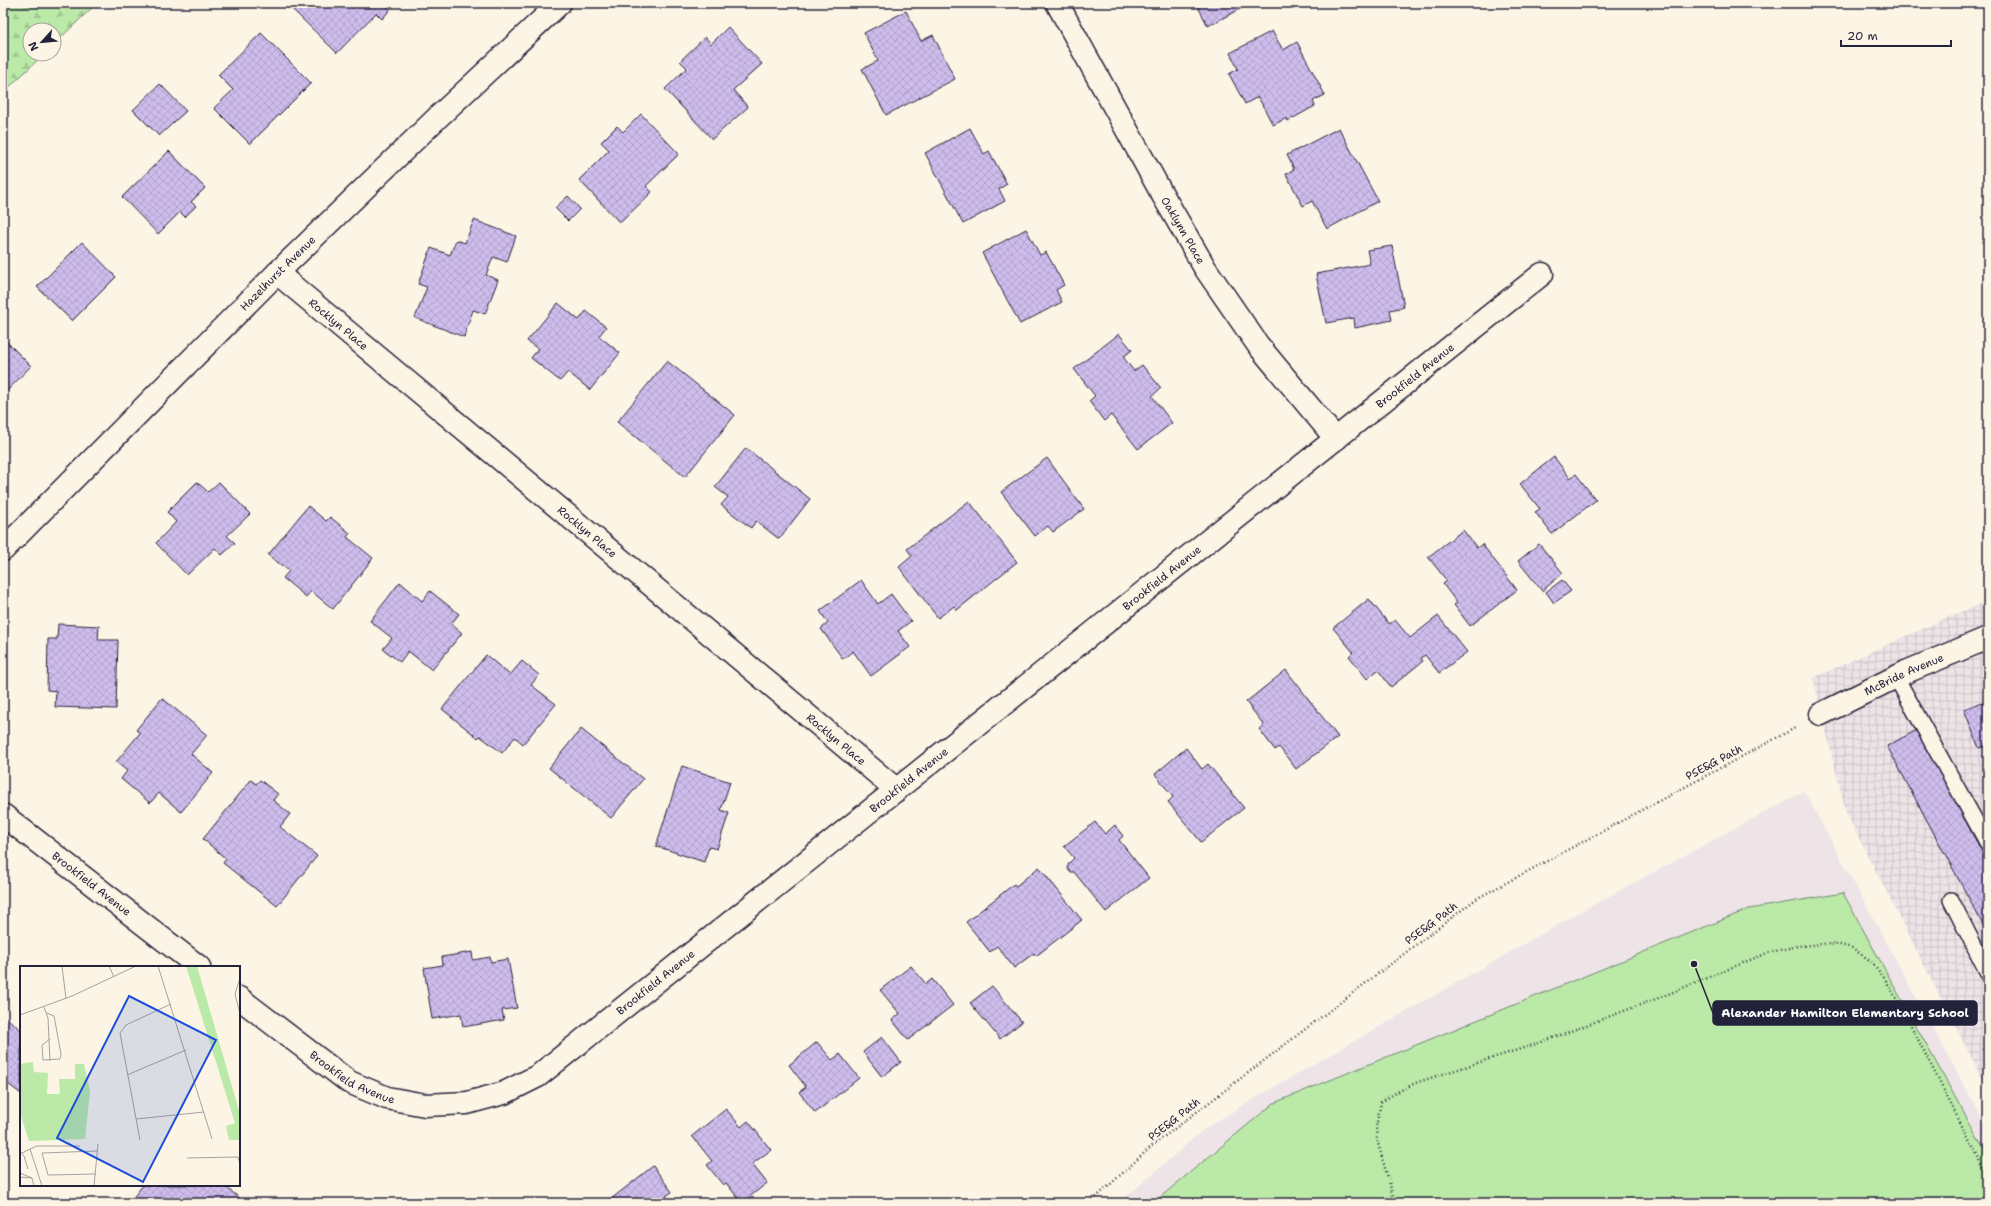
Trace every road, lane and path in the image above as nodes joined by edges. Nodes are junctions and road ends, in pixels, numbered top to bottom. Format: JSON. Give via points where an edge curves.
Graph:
{"nodes":[{"id":1,"x":560,"y":3,"type":"edge"},
{"id":2,"x":1057,"y":3,"type":"edge"},
{"id":3,"x":277,"y":272,"type":"junction"},
{"id":4,"x":1542,"y":274,"type":"dead end"},
{"id":5,"x":1336,"y":439,"type":"junction"},
{"id":6,"x":3,"y":550,"type":"edge"},
{"id":7,"x":1988,"y":638,"type":"edge"},
{"id":8,"x":1896,"y":677,"type":"junction"},
{"id":9,"x":1821,"y":714,"type":"joint"},
{"id":10,"x":898,"y":790,"type":"junction"},
{"id":11,"x":3,"y":815,"type":"edge"},
{"id":12,"x":1988,"y":844,"type":"edge"},
{"id":13,"x":1951,"y":900,"type":"dead end"},
{"id":14,"x":198,"y":966,"type":"edge"},
{"id":15,"x":1988,"y":973,"type":"edge"},
{"id":16,"x":240,"y":999,"type":"edge"},
{"id":17,"x":1988,"y":1177,"type":"edge"},
{"id":18,"x":1090,"y":1203,"type":"edge"},
{"id":19,"x":1396,"y":1203,"type":"edge"}],
"edges":[{"from":1,"to":3,"type":"street","name":"Hazelhurst Avenue"},
{"from":2,"to":5,"type":"street","name":"Oaklynn Place","via":[[1205,268],[1258,345]]},
{"from":3,"to":6,"type":"street","name":"Hazelhurst Avenue"},
{"from":3,"to":10,"type":"street","name":"Rocklyn Place"},
{"from":4,"to":5,"type":"street","name":"Brookfield Avenue"},
{"from":5,"to":10,"type":"street","name":"Brookfield Avenue"},
{"from":7,"to":8,"type":"street","name":"McBride Avenue"},
{"from":8,"to":9,"type":"street","name":"McBride Avenue"},
{"from":8,"to":12,"type":"lane"},
{"from":9,"to":18,"type":"path","name":"PSE&G Path","via":[[1476,899],[1152,1146]]},
{"from":10,"to":16,"type":"street","name":"Brookfield Avenue","via":[[538,1076],[504,1093],[466,1103],[425,1105],[387,1098],[349,1082]]},
{"from":11,"to":14,"type":"street","name":"Brookfield Avenue"},
{"from":13,"to":15,"type":"lane"},
{"from":17,"to":19,"type":"path","via":[[1885,979],[1871,961],[1852,948],[1824,944],[1798,946],[1767,953],[1661,997],[1546,1040],[1399,1090],[1381,1102],[1376,1127],[1377,1140]]}]}
